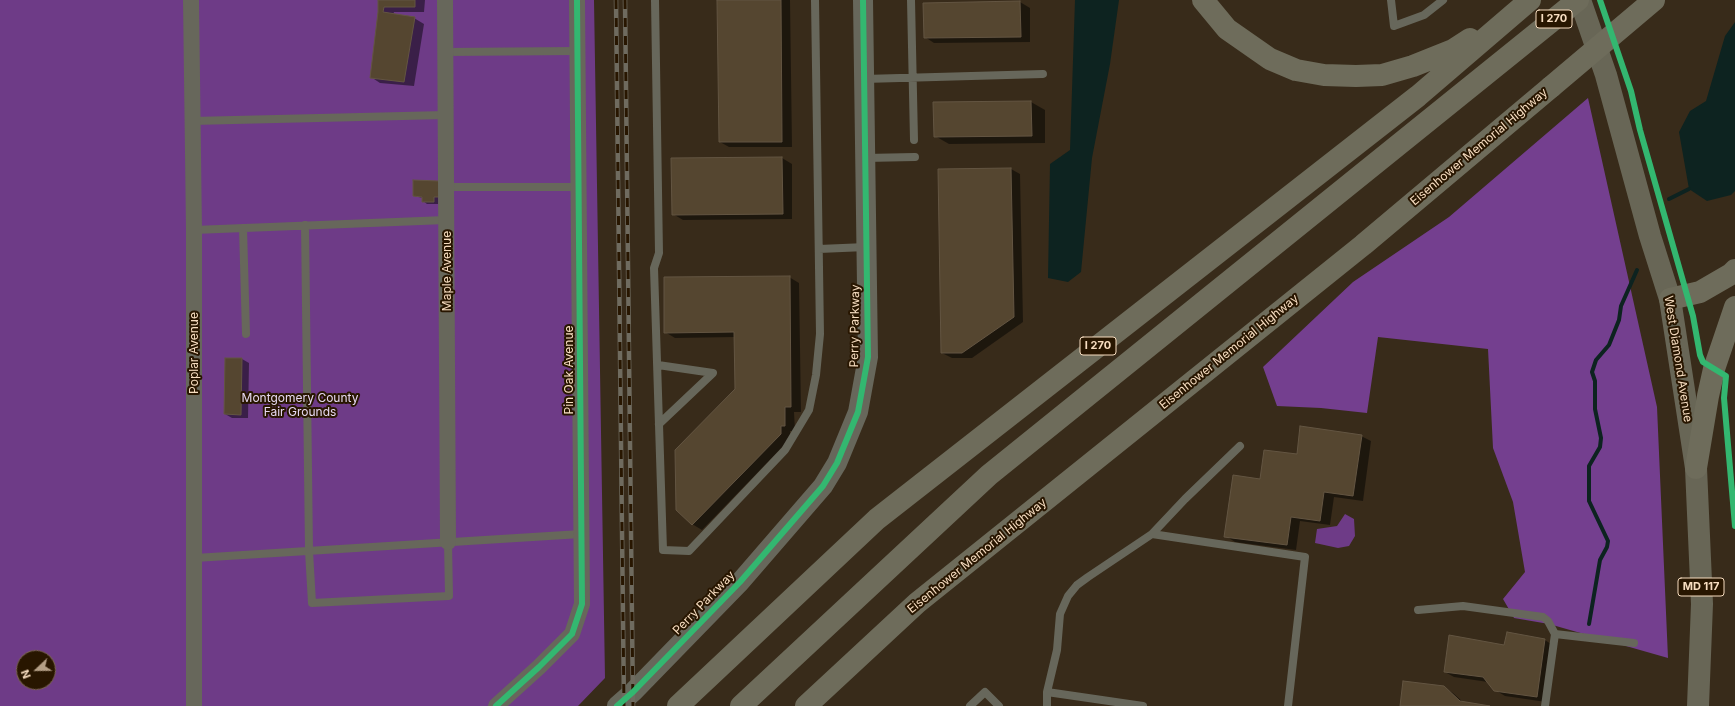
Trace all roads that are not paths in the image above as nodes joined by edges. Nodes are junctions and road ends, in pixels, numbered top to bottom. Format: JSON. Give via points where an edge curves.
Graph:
{"nodes":[{"id":1,"x":191,"y":0,"type":"edge"},
{"id":2,"x":445,"y":0,"type":"edge"},
{"id":3,"x":577,"y":0,"type":"edge"},
{"id":4,"x":655,"y":0,"type":"edge"},
{"id":5,"x":815,"y":0,"type":"edge"},
{"id":6,"x":863,"y":0,"type":"edge"},
{"id":7,"x":911,"y":0,"type":"edge"},
{"id":8,"x":1203,"y":0,"type":"edge"},
{"id":9,"x":1391,"y":0,"type":"edge"},
{"id":10,"x":1443,"y":0,"type":"edge"},
{"id":11,"x":1530,"y":0,"type":"edge"},
{"id":12,"x":1579,"y":0,"type":"edge"},
{"id":13,"x":1654,"y":0,"type":"edge"},
{"id":14,"x":577,"y":51,"type":"junction"},
{"id":15,"x":445,"y":52,"type":"junction"},
{"id":16,"x":1043,"y":74,"type":"dead end"},
{"id":17,"x":913,"y":78,"type":"junction"},
{"id":18,"x":864,"y":79,"type":"junction"},
{"id":19,"x":445,"y":115,"type":"junction"},
{"id":20,"x":192,"y":121,"type":"junction"},
{"id":21,"x":914,"y":140,"type":"dead end"},
{"id":22,"x":915,"y":157,"type":"dead end"},
{"id":23,"x":865,"y":158,"type":"junction"},
{"id":24,"x":446,"y":187,"type":"junction"},
{"id":25,"x":578,"y":187,"type":"junction"},
{"id":26,"x":446,"y":220,"type":"junction"},
{"id":27,"x":305,"y":225,"type":"junction"},
{"id":28,"x":243,"y":228,"type":"junction"},
{"id":29,"x":194,"y":230,"type":"junction"},
{"id":30,"x":866,"y":247,"type":"junction"},
{"id":31,"x":819,"y":249,"type":"junction"},
{"id":32,"x":1735,"y":270,"type":"edge"},
{"id":33,"x":1670,"y":299,"type":"junction"},
{"id":34,"x":1735,"y":307,"type":"edge"},
{"id":35,"x":246,"y":334,"type":"dead end"},
{"id":36,"x":658,"y":366,"type":"junction"},
{"id":37,"x":659,"y":424,"type":"junction"},
{"id":38,"x":1240,"y":446,"type":"dead end"},
{"id":39,"x":1696,"y":468,"type":"junction"},
{"id":40,"x":581,"y":534,"type":"junction"},
{"id":41,"x":1152,"y":534,"type":"junction"},
{"id":42,"x":448,"y":542,"type":"junction"},
{"id":43,"x":309,"y":551,"type":"junction"},
{"id":44,"x":195,"y":558,"type":"junction"},
{"id":45,"x":1418,"y":610,"type":"dead end"},
{"id":46,"x":1555,"y":634,"type":"junction"},
{"id":47,"x":1634,"y":643,"type":"dead end"},
{"id":48,"x":1047,"y":692,"type":"junction"},
{"id":49,"x":194,"y":706,"type":"edge"},
{"id":50,"x":496,"y":706,"type":"edge"},
{"id":51,"x":617,"y":706,"type":"edge"},
{"id":52,"x":678,"y":706,"type":"edge"},
{"id":53,"x":741,"y":706,"type":"edge"},
{"id":54,"x":806,"y":706,"type":"edge"},
{"id":55,"x":970,"y":706,"type":"edge"},
{"id":56,"x":999,"y":706,"type":"edge"},
{"id":57,"x":1047,"y":706,"type":"edge"},
{"id":58,"x":1143,"y":706,"type":"edge"},
{"id":59,"x":1288,"y":706,"type":"edge"},
{"id":60,"x":1545,"y":706,"type":"edge"},
{"id":61,"x":1698,"y":706,"type":"edge"}],
"edges":[{"from":1,"to":20,"type":"street","name":"Poplar Avenue"},
{"from":2,"to":15,"type":"street","name":"Maple Avenue"},
{"from":3,"to":14,"type":"street","name":"Pin Oak Avenue"},
{"from":4,"to":36,"type":"lane","via":[[659,253],[654,268]]},
{"from":5,"to":31,"type":"lane"},
{"from":6,"to":18,"type":"street","name":"Perry Parkway"},
{"from":7,"to":17,"type":"lane"},
{"from":8,"to":11,"type":"highway","via":[[1227,30],[1270,59],[1296,70],[1324,75],[1356,76],[1382,75],[1453,50]]},
{"from":9,"to":10,"type":"lane","via":[[1394,26],[1424,15]]},
{"from":11,"to":52,"type":"highway","number":"I 270","via":[[1418,96],[877,520]]},
{"from":12,"to":33,"type":"main road","name":"West Diamond Avenue","number":"MD 117","via":[[1606,75]]},
{"from":12,"to":53,"type":"highway","number":"I 270","via":[[989,475]]},
{"from":13,"to":54,"type":"highway","name":"Eisenhower Memorial Highway","bridge":true,"via":[[1363,245],[917,604]]},
{"from":14,"to":15,"type":"lane"},
{"from":14,"to":25,"type":"street","name":"Pin Oak Avenue"},
{"from":15,"to":19,"type":"street","name":"Maple Avenue"},
{"from":16,"to":17,"type":"lane"},
{"from":17,"to":18,"type":"lane"},
{"from":17,"to":21,"type":"lane"},
{"from":18,"to":23,"type":"street","name":"Perry Parkway"},
{"from":19,"to":20,"type":"lane"},
{"from":19,"to":24,"type":"street","name":"Maple Avenue"},
{"from":20,"to":29,"type":"street","name":"Poplar Avenue"},
{"from":22,"to":23,"type":"lane"},
{"from":23,"to":30,"type":"street","name":"Perry Parkway"},
{"from":24,"to":25,"type":"lane"},
{"from":24,"to":26,"type":"street","name":"Maple Avenue"},
{"from":25,"to":40,"type":"street","name":"Pin Oak Avenue"},
{"from":26,"to":27,"type":"lane"},
{"from":26,"to":42,"type":"street","name":"Maple Avenue"},
{"from":27,"to":28,"type":"lane"},
{"from":27,"to":43,"type":"lane"},
{"from":28,"to":29,"type":"lane"},
{"from":28,"to":35,"type":"lane"},
{"from":29,"to":44,"type":"street","name":"Poplar Avenue"},
{"from":30,"to":31,"type":"lane"},
{"from":30,"to":51,"type":"street","name":"Perry Parkway","via":[[868,356],[858,412],[837,463],[823,486],[740,582]]},
{"from":31,"to":37,"type":"lane","via":[[820,334],[816,375],[808,410],[785,450],[689,551],[663,550]]},
{"from":32,"to":33,"type":"highway","via":[[1700,292]]},
{"from":33,"to":39,"type":"main road","name":"West Diamond Avenue","number":"MD 117"},
{"from":34,"to":39,"type":"highway","via":[[1714,369]]},
{"from":36,"to":37,"type":"lane"},
{"from":36,"to":37,"type":"lane","via":[[713,372]]},
{"from":38,"to":41,"type":"lane"},
{"from":39,"to":61,"type":"main road","name":"West Diamond Avenue","number":"MD 117","via":[[1702,604]]},
{"from":40,"to":42,"type":"lane"},
{"from":40,"to":50,"type":"street","name":"Pin Oak Avenue","via":[[582,604],[572,634]]},
{"from":41,"to":48,"type":"lane","via":[[1077,585],[1068,596],[1060,614],[1057,650]]},
{"from":41,"to":59,"type":"lane","via":[[1305,557]]},
{"from":42,"to":43,"type":"lane"},
{"from":42,"to":43,"type":"lane","via":[[449,596],[312,603]]},
{"from":43,"to":44,"type":"lane"},
{"from":44,"to":49,"type":"street","name":"Poplar Avenue"},
{"from":45,"to":46,"type":"lane","via":[[1462,606],[1543,617]]},
{"from":46,"to":47,"type":"lane"},
{"from":46,"to":60,"type":"lane"},
{"from":48,"to":57,"type":"lane"},
{"from":48,"to":58,"type":"lane"},
{"from":55,"to":56,"type":"lane","via":[[985,692]]}]}
